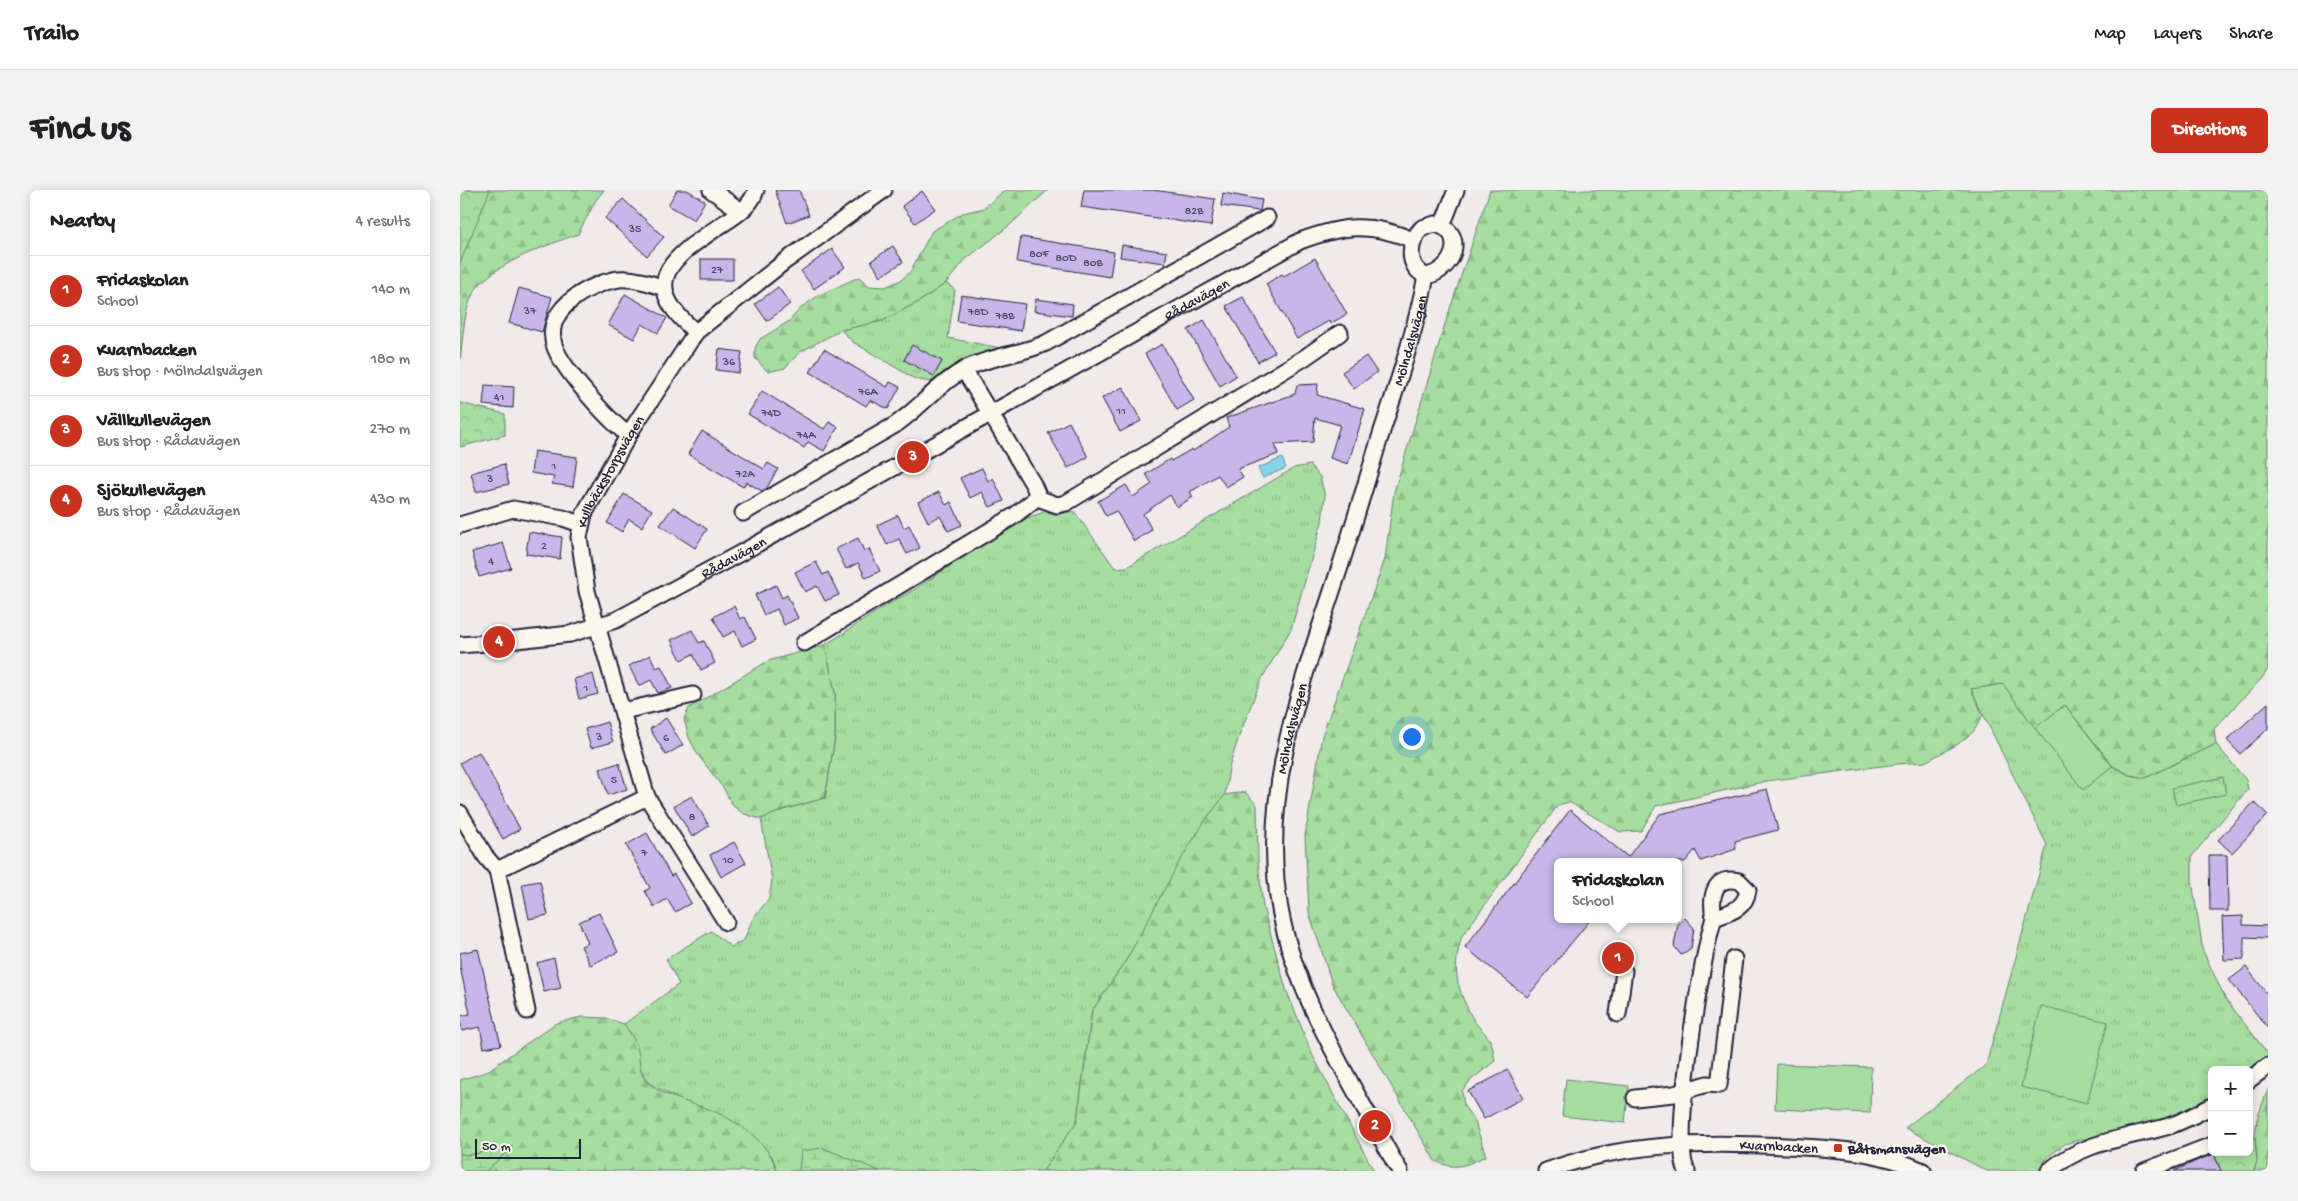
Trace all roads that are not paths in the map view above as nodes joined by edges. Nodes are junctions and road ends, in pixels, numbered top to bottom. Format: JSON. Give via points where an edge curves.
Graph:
{"nodes":[{"id":1,"x":711,"y":190,"type":"edge"},
{"id":2,"x":756,"y":190,"type":"edge"},
{"id":3,"x":884,"y":190,"type":"edge"},
{"id":4,"x":1456,"y":190,"type":"edge"},
{"id":5,"x":741,"y":211,"type":"junction"},
{"id":6,"x":1267,"y":218,"type":"dead end"},
{"id":7,"x":1442,"y":226,"type":"junction"},
{"id":8,"x":1413,"y":240,"type":"junction"},
{"id":9,"x":1426,"y":276,"type":"junction"},
{"id":10,"x":664,"y":288,"type":"junction"},
{"id":11,"x":696,"y":332,"type":"junction"},
{"id":12,"x":1340,"y":333,"type":"dead end"},
{"id":13,"x":964,"y":370,"type":"junction"},
{"id":14,"x":990,"y":413,"type":"junction"},
{"id":15,"x":628,"y":435,"type":"junction"},
{"id":16,"x":1035,"y":497,"type":"junction"},
{"id":17,"x":743,"y":512,"type":"dead end"},
{"id":18,"x":580,"y":524,"type":"junction"},
{"id":19,"x":460,"y":525,"type":"edge"},
{"id":20,"x":596,"y":626,"type":"junction"},
{"id":21,"x":804,"y":643,"type":"dead end"},
{"id":22,"x":460,"y":645,"type":"edge"},
{"id":23,"x":693,"y":695,"type":"dead end"},
{"id":24,"x":623,"y":711,"type":"junction"},
{"id":25,"x":647,"y":797,"type":"junction"},
{"id":26,"x":460,"y":813,"type":"edge"},
{"id":27,"x":497,"y":870,"type":"junction"},
{"id":28,"x":1714,"y":918,"type":"dead end"},
{"id":29,"x":726,"y":922,"type":"dead end"},
{"id":30,"x":1734,"y":959,"type":"dead end"},
{"id":31,"x":1624,"y":971,"type":"dead end"},
{"id":32,"x":527,"y":1011,"type":"dead end"},
{"id":33,"x":1618,"y":1014,"type":"dead end"},
{"id":34,"x":2268,"y":1066,"type":"edge"},
{"id":35,"x":2253,"y":1077,"type":"edge"},
{"id":36,"x":1686,"y":1090,"type":"junction"},
{"id":37,"x":1635,"y":1098,"type":"dead end"},
{"id":38,"x":2208,"y":1108,"type":"edge"},
{"id":39,"x":1682,"y":1143,"type":"junction"},
{"id":40,"x":2208,"y":1147,"type":"edge"},
{"id":41,"x":2058,"y":1168,"type":"edge"},
{"id":42,"x":1400,"y":1171,"type":"edge"},
{"id":43,"x":1546,"y":1171,"type":"edge"},
{"id":44,"x":1687,"y":1171,"type":"edge"},
{"id":45,"x":1923,"y":1171,"type":"edge"},
{"id":46,"x":2144,"y":1171,"type":"edge"}],
"edges":[{"from":1,"to":5,"type":"street"},
{"from":2,"to":5,"type":"street","via":[[751,202]]},
{"from":3,"to":11,"type":"street","name":"Kullbäckstorpsvägen","via":[[784,262]]},
{"from":4,"to":7,"type":"street"},
{"from":5,"to":10,"type":"street","via":[[676,259],[668,268]]},
{"from":6,"to":13,"type":"street","via":[[1046,343],[983,360]]},
{"from":7,"to":8,"type":"street","via":[[1426,226]]},
{"from":7,"to":9,"type":"street","via":[[1450,232],[1454,252],[1443,269]]},
{"from":8,"to":9,"type":"street","via":[[1414,265]]},
{"from":8,"to":14,"type":"street","name":"Rådavägen","via":[[1382,228],[1364,226],[1331,231],[1300,241]]},
{"from":9,"to":42,"type":"street","name":"Mölndalsvägen","via":[[1391,403],[1297,699],[1280,773],[1275,814],[1276,880],[1293,959],[1307,998],[1328,1040]]},
{"from":10,"to":11,"type":"street","via":[[678,315]]},
{"from":10,"to":15,"type":"street","via":[[634,279],[601,284],[582,293],[565,307],[552,328],[553,342],[561,359],[599,407]]},
{"from":11,"to":15,"type":"street","name":"Kullbäckstorpsvägen"},
{"from":12,"to":16,"type":"street","via":[[1066,503],[1057,504]]},
{"from":13,"to":14,"type":"street"},
{"from":13,"to":17,"type":"street","via":[[944,382],[895,426]]},
{"from":14,"to":16,"type":"street","via":[[1033,484],[1037,493]]},
{"from":14,"to":20,"type":"street","name":"Rådavägen","via":[[646,605]]},
{"from":15,"to":18,"type":"street","name":"Kullbäckstorpsvägen"},
{"from":16,"to":21,"type":"street","via":[[1014,516]]},
{"from":18,"to":19,"type":"street","via":[[513,509]]},
{"from":18,"to":20,"type":"street","name":"Kullbäckstorpsvägen","via":[[581,554]]},
{"from":20,"to":22,"type":"street","name":"Rådavägen","via":[[542,638]]},
{"from":20,"to":24,"type":"street","name":"Kullbäckstorpsvägen"},
{"from":23,"to":24,"type":"street"},
{"from":24,"to":25,"type":"street","name":"Kullbäckstorpsvägen"},
{"from":25,"to":27,"type":"street"},
{"from":25,"to":29,"type":"street","name":"Kullbäckstorpsvägen"},
{"from":26,"to":27,"type":"street"},
{"from":27,"to":32,"type":"street"},
{"from":28,"to":36,"type":"street","via":[[1694,1023]]},
{"from":30,"to":36,"type":"street","via":[[1719,1084]]},
{"from":31,"to":33,"type":"street"},
{"from":34,"to":35,"type":"street"},
{"from":36,"to":37,"type":"street"},
{"from":36,"to":39,"type":"street"},
{"from":38,"to":41,"type":"street","via":[[2168,1126],[2092,1146],[2070,1155]]},
{"from":39,"to":43,"type":"street","name":"Kvarnbacken","via":[[1587,1158]]},
{"from":39,"to":44,"type":"street"},
{"from":39,"to":45,"type":"street","name":"Kvarnbacken","via":[[1838,1148],[1878,1155]]},
{"from":40,"to":46,"type":"street"}]}
